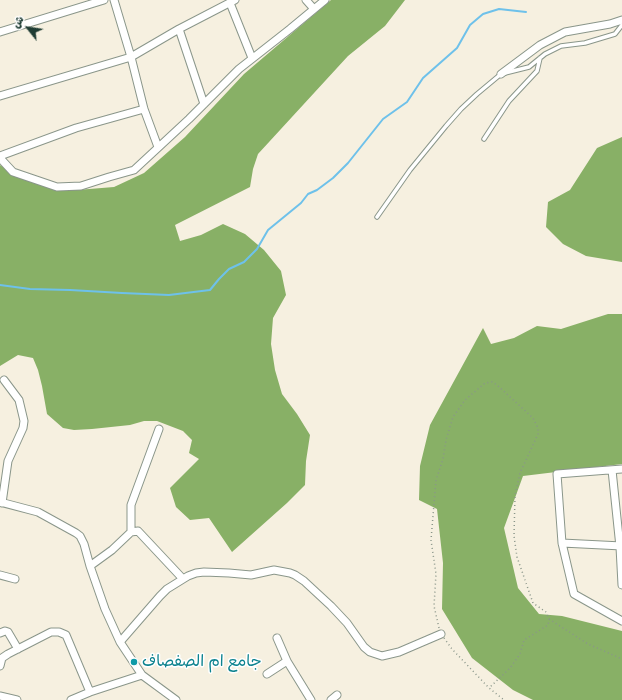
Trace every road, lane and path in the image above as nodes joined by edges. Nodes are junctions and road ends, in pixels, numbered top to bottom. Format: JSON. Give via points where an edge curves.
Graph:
{"nodes":[{"id":1,"x":104,"y":0,"type":"edge"},
{"id":2,"x":114,"y":0,"type":"edge"},
{"id":3,"x":306,"y":0,"type":"edge"},
{"id":4,"x":325,"y":0,"type":"edge"},
{"id":5,"x":232,"y":1,"type":"edge"},
{"id":6,"x":314,"y":9,"type":"junction"},
{"id":7,"x":622,"y":20,"type":"edge"},
{"id":8,"x":622,"y":25,"type":"edge"},
{"id":9,"x":179,"y":29,"type":"junction"},
{"id":10,"x":0,"y":32,"type":"edge"},
{"id":11,"x":131,"y":56,"type":"junction"},
{"id":12,"x":252,"y":58,"type":"junction"},
{"id":13,"x":540,"y":58,"type":"junction"},
{"id":14,"x":501,"y":74,"type":"junction"},
{"id":15,"x":0,"y":96,"type":"edge"},
{"id":16,"x":204,"y":104,"type":"junction"},
{"id":17,"x":144,"y":109,"type":"junction"},
{"id":18,"x":484,"y":139,"type":"dead end"},
{"id":19,"x":158,"y":148,"type":"junction"},
{"id":20,"x":0,"y":157,"type":"edge"},
{"id":21,"x":377,"y":217,"type":"dead end"},
{"id":22,"x":4,"y":380,"type":"dead end"},
{"id":23,"x":159,"y":429,"type":"dead end"},
{"id":24,"x":622,"y":469,"type":"edge"},
{"id":25,"x":612,"y":470,"type":"junction"},
{"id":26,"x":1,"y":503,"type":"edge"},
{"id":27,"x":131,"y":532,"type":"junction"},
{"id":28,"x":562,"y":543,"type":"junction"},
{"id":29,"x":621,"y":546,"type":"edge"},
{"id":30,"x":90,"y":566,"type":"junction"},
{"id":31,"x":0,"y":575,"type":"edge"},
{"id":32,"x":14,"y":579,"type":"dead end"},
{"id":33,"x":183,"y":579,"type":"junction"},
{"id":34,"x":622,"y":585,"type":"edge"},
{"id":35,"x":549,"y":619,"type":"junction"},
{"id":36,"x":622,"y":621,"type":"edge"},
{"id":37,"x":0,"y":633,"type":"edge"},
{"id":38,"x":441,"y":634,"type":"junction"},
{"id":39,"x":277,"y":638,"type":"dead end"},
{"id":40,"x":120,"y":642,"type":"junction"},
{"id":41,"x":18,"y":649,"type":"junction"},
{"id":42,"x":622,"y":658,"type":"edge"},
{"id":43,"x":287,"y":661,"type":"junction"},
{"id":44,"x":0,"y":663,"type":"edge"},
{"id":45,"x":267,"y":674,"type":"dead end"},
{"id":46,"x":142,"y":675,"type":"junction"},
{"id":47,"x":489,"y":688,"type":"junction"},
{"id":48,"x":90,"y":692,"type":"junction"},
{"id":49,"x":0,"y":696,"type":"edge"},
{"id":50,"x":337,"y":696,"type":"dead end"},
{"id":51,"x":17,"y":700,"type":"edge"},
{"id":52,"x":71,"y":700,"type":"edge"},
{"id":53,"x":176,"y":700,"type":"edge"},
{"id":54,"x":312,"y":700,"type":"edge"},
{"id":55,"x":331,"y":700,"type":"edge"},
{"id":56,"x":504,"y":700,"type":"edge"}],
"edges":[{"from":1,"to":10,"type":"street"},
{"from":2,"to":11,"type":"street"},
{"from":3,"to":6,"type":"street"},
{"from":4,"to":6,"type":"street"},
{"from":5,"to":9,"type":"street"},
{"from":5,"to":12,"type":"street"},
{"from":6,"to":12,"type":"street"},
{"from":7,"to":14,"type":"street","via":[[565,32],[540,45]]},
{"from":8,"to":13,"type":"lane","via":[[615,34],[585,43],[561,46]]},
{"from":9,"to":11,"type":"street"},
{"from":9,"to":16,"type":"street"},
{"from":11,"to":15,"type":"street"},
{"from":11,"to":17,"type":"street"},
{"from":12,"to":16,"type":"street"},
{"from":13,"to":14,"type":"lane","via":[[529,67]]},
{"from":13,"to":18,"type":"lane","via":[[537,71],[509,101]]},
{"from":14,"to":21,"type":"lane","via":[[446,126],[410,170]]},
{"from":16,"to":19,"type":"street"},
{"from":17,"to":19,"type":"street"},
{"from":17,"to":20,"type":"street","via":[[76,128]]},
{"from":19,"to":20,"type":"street","via":[[134,170],[81,186],[57,187],[33,180],[13,172]]},
{"from":22,"to":26,"type":"street","via":[[19,400],[24,421],[8,461]]},
{"from":23,"to":27,"type":"street","via":[[131,505]]},
{"from":24,"to":25,"type":"street"},
{"from":25,"to":28,"type":"street","via":[[557,474]]},
{"from":25,"to":29,"type":"street"},
{"from":26,"to":30,"type":"street","via":[[38,512],[76,533],[83,540]]},
{"from":27,"to":30,"type":"street"},
{"from":27,"to":33,"type":"street","via":[[138,531]]},
{"from":28,"to":29,"type":"street"},
{"from":28,"to":36,"type":"street","via":[[574,594]]},
{"from":29,"to":34,"type":"street"},
{"from":30,"to":40,"type":"street"},
{"from":31,"to":32,"type":"street"},
{"from":33,"to":38,"type":"street","via":[[196,573],[251,575],[274,570],[290,572],[304,581],[331,606],[364,647],[382,656]]},
{"from":33,"to":40,"type":"street","via":[[160,596]]},
{"from":35,"to":38,"type":"path","via":[[546,612],[533,603],[517,557],[514,536],[518,481],[538,434],[538,428],[533,418],[492,382],[485,383],[465,400],[453,417],[436,480],[431,540],[436,574],[434,606]]},
{"from":35,"to":42,"type":"path","via":[[588,644]]},
{"from":35,"to":47,"type":"path","via":[[548,624],[524,640],[520,654],[510,668]]},
{"from":37,"to":41,"type":"street","via":[[8,632]]},
{"from":38,"to":47,"type":"path"},
{"from":39,"to":43,"type":"street"},
{"from":40,"to":46,"type":"street"},
{"from":41,"to":44,"type":"street","via":[[5,656]]},
{"from":41,"to":48,"type":"street","via":[[51,632],[66,634]]},
{"from":43,"to":45,"type":"street"},
{"from":43,"to":54,"type":"street"},
{"from":46,"to":48,"type":"street"},
{"from":46,"to":53,"type":"street"},
{"from":47,"to":56,"type":"path"},
{"from":48,"to":52,"type":"street"},
{"from":49,"to":51,"type":"street"},
{"from":50,"to":55,"type":"street"}]}
